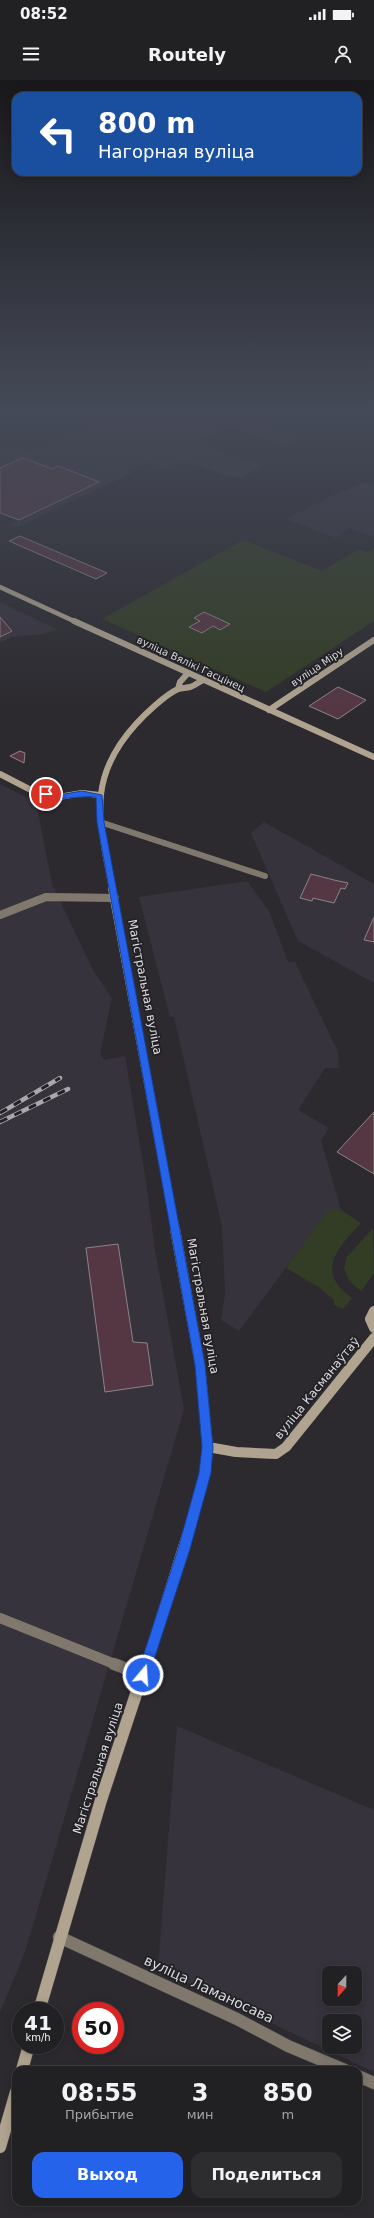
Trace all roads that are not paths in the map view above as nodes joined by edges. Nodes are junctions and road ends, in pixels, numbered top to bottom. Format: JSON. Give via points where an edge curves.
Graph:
{"nodes":[{"id":1,"x":0,"y":587,"type":"edge"},
{"id":2,"x":374,"y":640,"type":"edge"},
{"id":3,"x":188,"y":673,"type":"junction"},
{"id":4,"x":203,"y":680,"type":"junction"},
{"id":5,"x":178,"y":689,"type":"junction"},
{"id":6,"x":269,"y":710,"type":"junction"},
{"id":7,"x":374,"y":758,"type":"edge"},
{"id":8,"x":0,"y":774,"type":"edge"},
{"id":9,"x":99,"y":795,"type":"junction"},
{"id":10,"x":100,"y":822,"type":"junction"},
{"id":11,"x":265,"y":876,"type":"dead end"},
{"id":12,"x":115,"y":898,"type":"junction"},
{"id":13,"x":0,"y":915,"type":"edge"},
{"id":14,"x":374,"y":1311,"type":"edge"},
{"id":15,"x":374,"y":1328,"type":"edge"},
{"id":16,"x":374,"y":1338,"type":"edge"},
{"id":17,"x":208,"y":1447,"type":"junction"},
{"id":18,"x":0,"y":1618,"type":"edge"},
{"id":19,"x":143,"y":1675,"type":"junction"},
{"id":20,"x":59,"y":1937,"type":"junction"},
{"id":21,"x":41,"y":2002,"type":"edge"},
{"id":22,"x":26,"y":2054,"type":"edge"},
{"id":23,"x":23,"y":2066,"type":"edge"},
{"id":24,"x":336,"y":2066,"type":"edge"},
{"id":25,"x":362,"y":2078,"type":"edge"},
{"id":26,"x":374,"y":2083,"type":"edge"},
{"id":27,"x":12,"y":2106,"type":"edge"},
{"id":28,"x":0,"y":2147,"type":"edge"}],
"edges":[{"from":1,"to":3,"type":"main road","name":"вуліца Вялікі Гасцінец"},
{"from":2,"to":6,"type":"main road","name":"вуліца Міру"},
{"from":3,"to":4,"type":"main road","name":"вуліца Вялікі Гасцінец"},
{"from":3,"to":5,"type":"main road","via":[[180,682]]},
{"from":4,"to":5,"type":"main road","via":[[191,687]]},
{"from":4,"to":6,"type":"main road","name":"вуліца Вялікі Гасцінец"},
{"from":5,"to":9,"type":"main road","name":"Магістральная вуліца","via":[[134,723],[122,739],[108,766]]},
{"from":6,"to":7,"type":"main road","name":"вуліца Вялікі Гасцінец"},
{"from":8,"to":9,"type":"main road","via":[[29,788],[59,797],[82,793]]},
{"from":9,"to":10,"type":"main road","name":"Магістральная вуліца"},
{"from":10,"to":11,"type":"street"},
{"from":10,"to":12,"type":"main road","name":"Магістральная вуліца"},
{"from":12,"to":13,"type":"street","via":[[46,897]]},
{"from":12,"to":17,"type":"main road","name":"Магістральная вуліца","via":[[200,1365]]},
{"from":14,"to":15,"type":"main road","via":[[370,1319]]},
{"from":16,"to":17,"type":"main road","name":"вуліца Касманаўтаў","via":[[286,1447],[276,1454],[236,1452]]},
{"from":17,"to":19,"type":"main road","name":"Магістральная вуліца","via":[[202,1487]]},
{"from":18,"to":19,"type":"street"},
{"from":19,"to":20,"type":"main road","name":"Магістральная вуліца"},
{"from":20,"to":21,"type":"main road","name":"Магістральная вуліца"},
{"from":20,"to":24,"type":"street","name":"вуліца Ламаносава"},
{"from":22,"to":23,"type":"main road"},
{"from":25,"to":26,"type":"street"},
{"from":27,"to":28,"type":"main road"}]}
